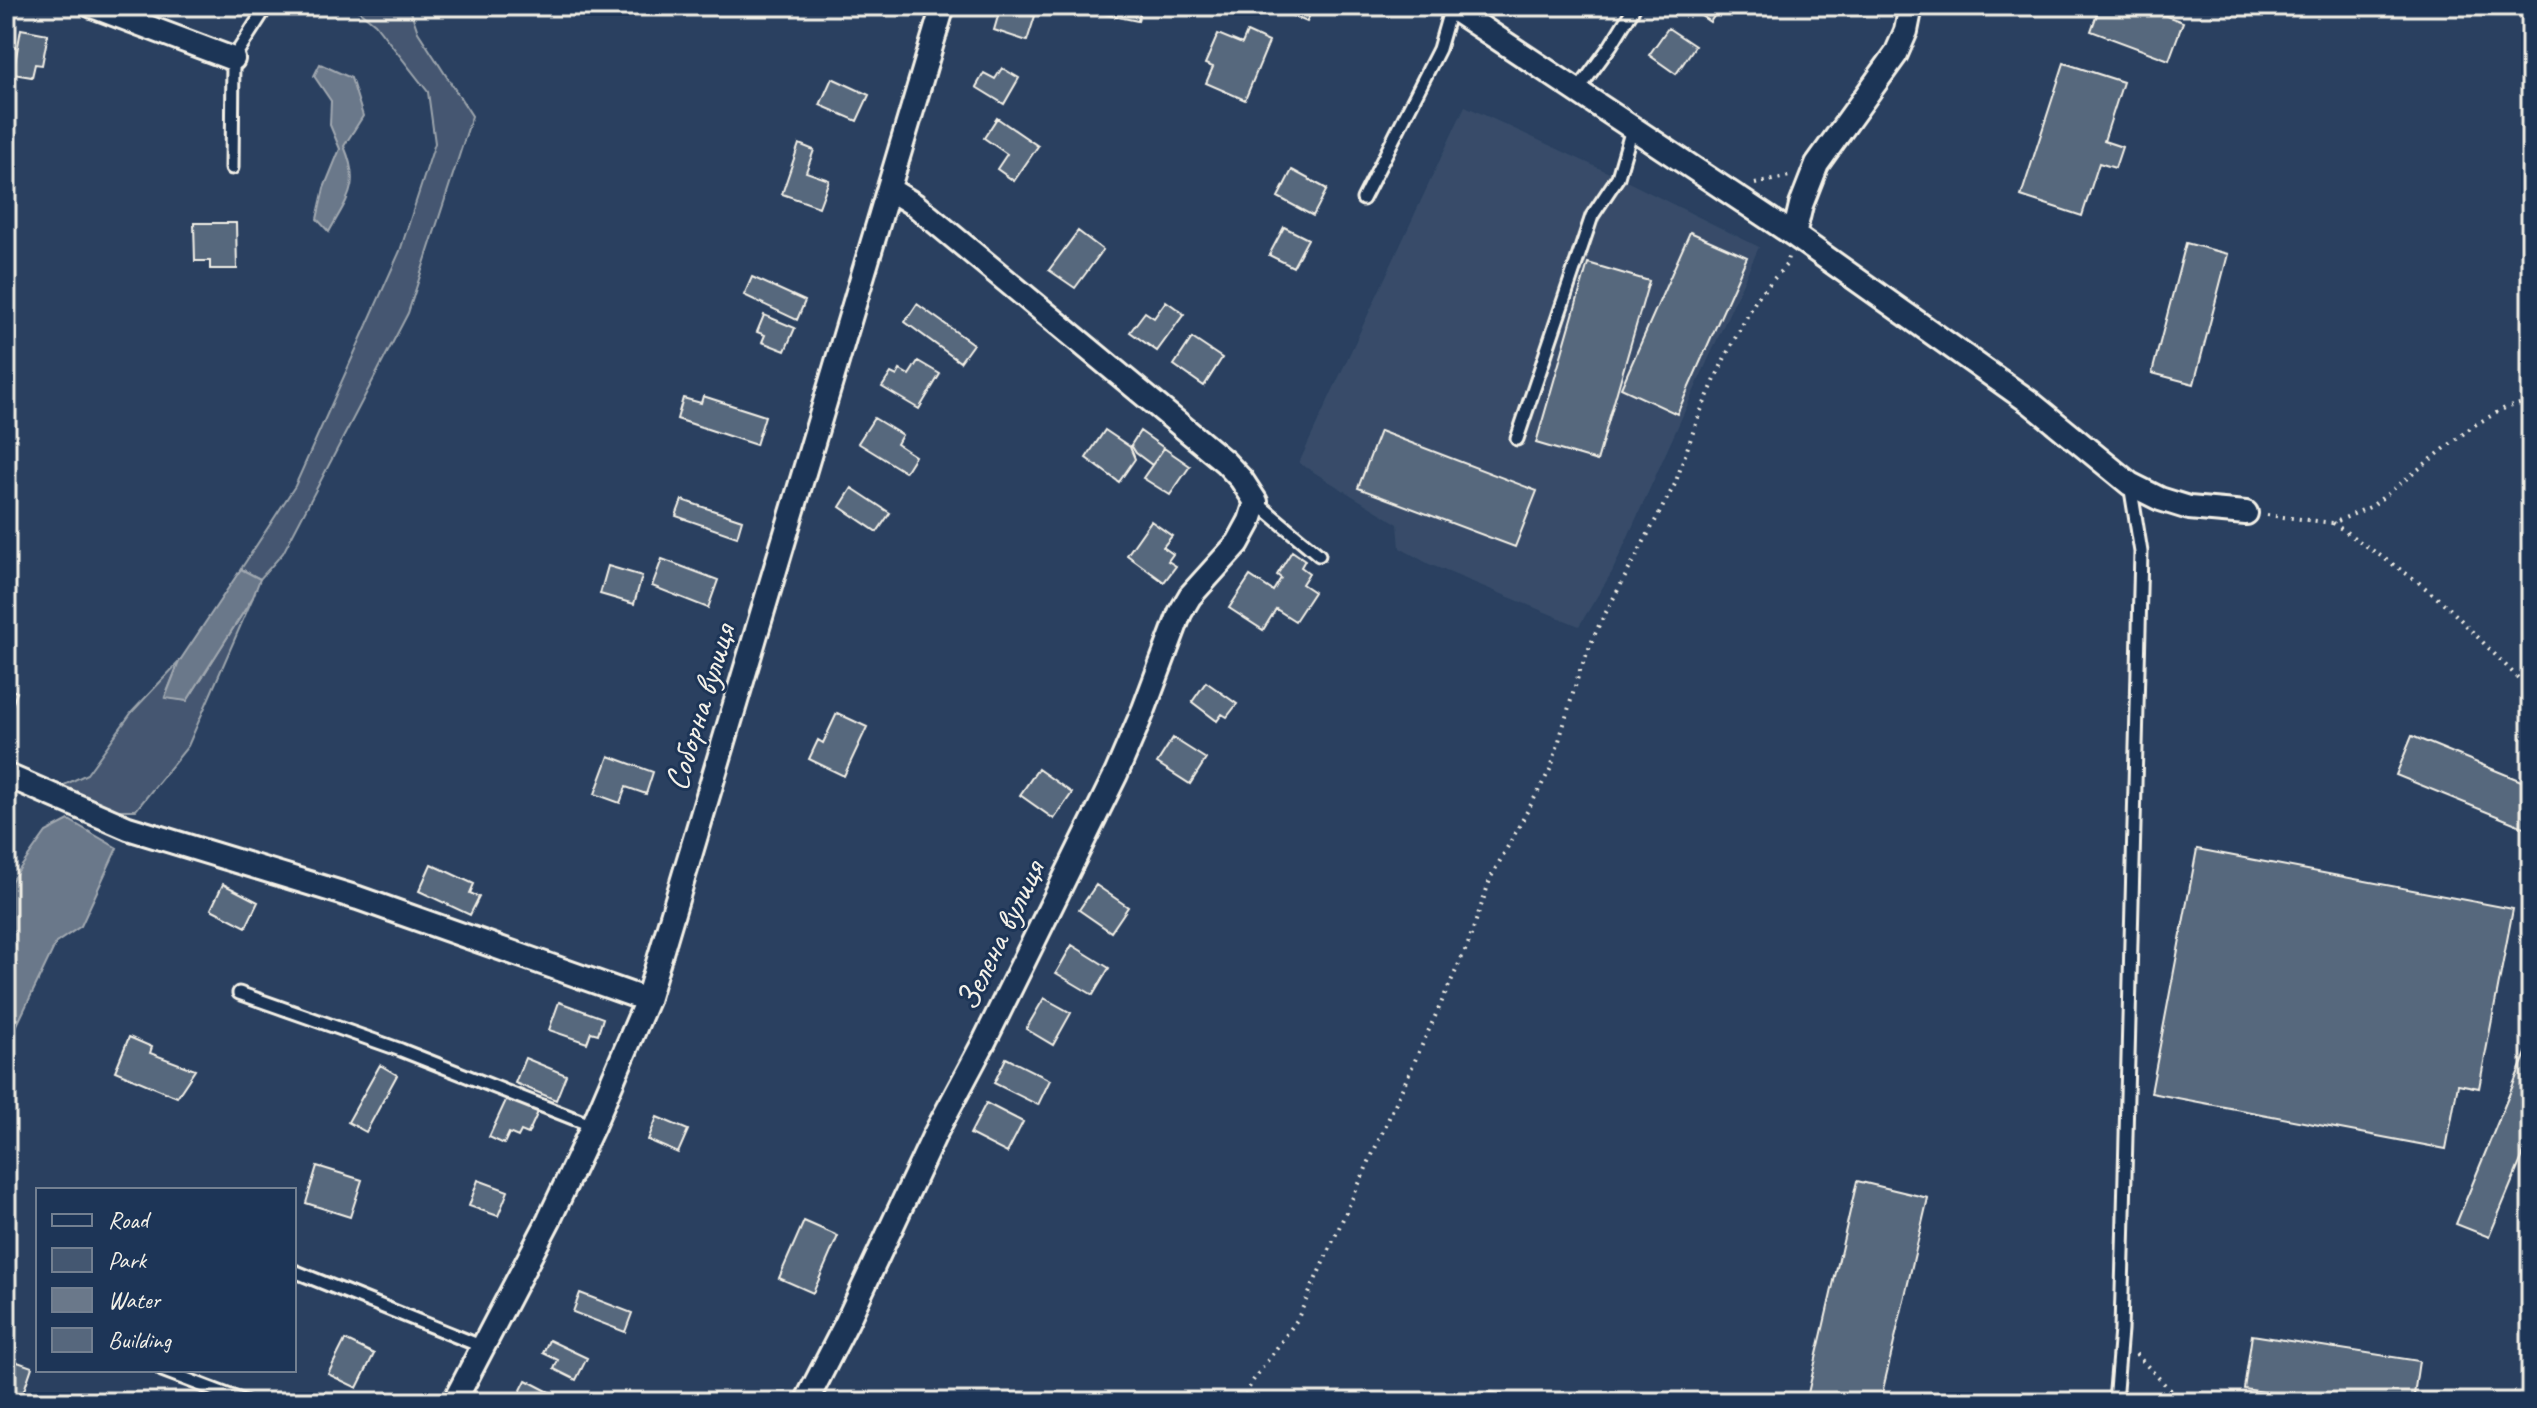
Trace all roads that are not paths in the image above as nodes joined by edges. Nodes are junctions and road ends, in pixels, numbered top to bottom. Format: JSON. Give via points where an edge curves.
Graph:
{"nodes":[{"id":1,"x":92,"y":6,"type":"edge"},
{"id":2,"x":267,"y":6,"type":"edge"},
{"id":3,"x":943,"y":6,"type":"edge"},
{"id":4,"x":1635,"y":6,"type":"edge"},
{"id":5,"x":1911,"y":6,"type":"edge"},
{"id":6,"x":1450,"y":7,"type":"edge"},
{"id":7,"x":233,"y":59,"type":"junction"},
{"id":8,"x":1576,"y":93,"type":"junction"},
{"id":9,"x":1632,"y":129,"type":"junction"},
{"id":10,"x":232,"y":168,"type":"dead end"},
{"id":11,"x":889,"y":189,"type":"junction"},
{"id":12,"x":1363,"y":199,"type":"dead end"},
{"id":13,"x":1794,"y":235,"type":"junction"},
{"id":14,"x":1517,"y":439,"type":"dead end"},
{"id":15,"x":2130,"y":484,"type":"junction"},
{"id":16,"x":1256,"y":502,"type":"junction"},
{"id":17,"x":2246,"y":513,"type":"road end"},
{"id":18,"x":1319,"y":555,"type":"dead end"},
{"id":19,"x":6,"y":775,"type":"edge"},
{"id":20,"x":239,"y":993,"type":"dead end"},
{"id":21,"x":647,"y":1000,"type":"junction"},
{"id":22,"x":593,"y":1126,"type":"junction"},
{"id":23,"x":296,"y":1272,"type":"edge"},
{"id":24,"x":483,"y":1347,"type":"junction"},
{"id":25,"x":167,"y":1372,"type":"edge"},
{"id":26,"x":246,"y":1402,"type":"edge"},
{"id":27,"x":454,"y":1402,"type":"edge"},
{"id":28,"x":806,"y":1402,"type":"edge"},
{"id":29,"x":2115,"y":1402,"type":"edge"}],
"edges":[{"from":1,"to":7,"type":"street"},
{"from":2,"to":7,"type":"lane"},
{"from":3,"to":11,"type":"street","name":"Соборна вулиця"},
{"from":4,"to":8,"type":"lane"},
{"from":5,"to":13,"type":"street","via":[[1896,54],[1817,164]]},
{"from":6,"to":8,"type":"street"},
{"from":6,"to":12,"type":"lane","via":[[1439,49]]},
{"from":7,"to":10,"type":"lane"},
{"from":8,"to":9,"type":"street"},
{"from":9,"to":13,"type":"street"},
{"from":9,"to":14,"type":"lane","via":[[1618,177],[1592,216]]},
{"from":11,"to":16,"type":"street","via":[[1225,462]]},
{"from":11,"to":21,"type":"street","name":"Соборна вулиця"},
{"from":13,"to":15,"type":"street","via":[[2031,403]]},
{"from":15,"to":17,"type":"street","via":[[2189,508]]},
{"from":15,"to":29,"type":"lane","via":[[2141,552]]},
{"from":16,"to":18,"type":"lane"},
{"from":16,"to":28,"type":"street","name":"Зелена вулиця","via":[[1238,543],[1180,613],[1116,774]]},
{"from":19,"to":21,"type":"street","via":[[128,828],[358,898]]},
{"from":20,"to":22,"type":"lane"},
{"from":21,"to":22,"type":"street","name":"Соборна вулиця"},
{"from":22,"to":24,"type":"street","name":"Соборна вулиця"},
{"from":23,"to":24,"type":"lane"},
{"from":24,"to":27,"type":"street","name":"Соборна вулиця"},
{"from":25,"to":26,"type":"lane"}]}
